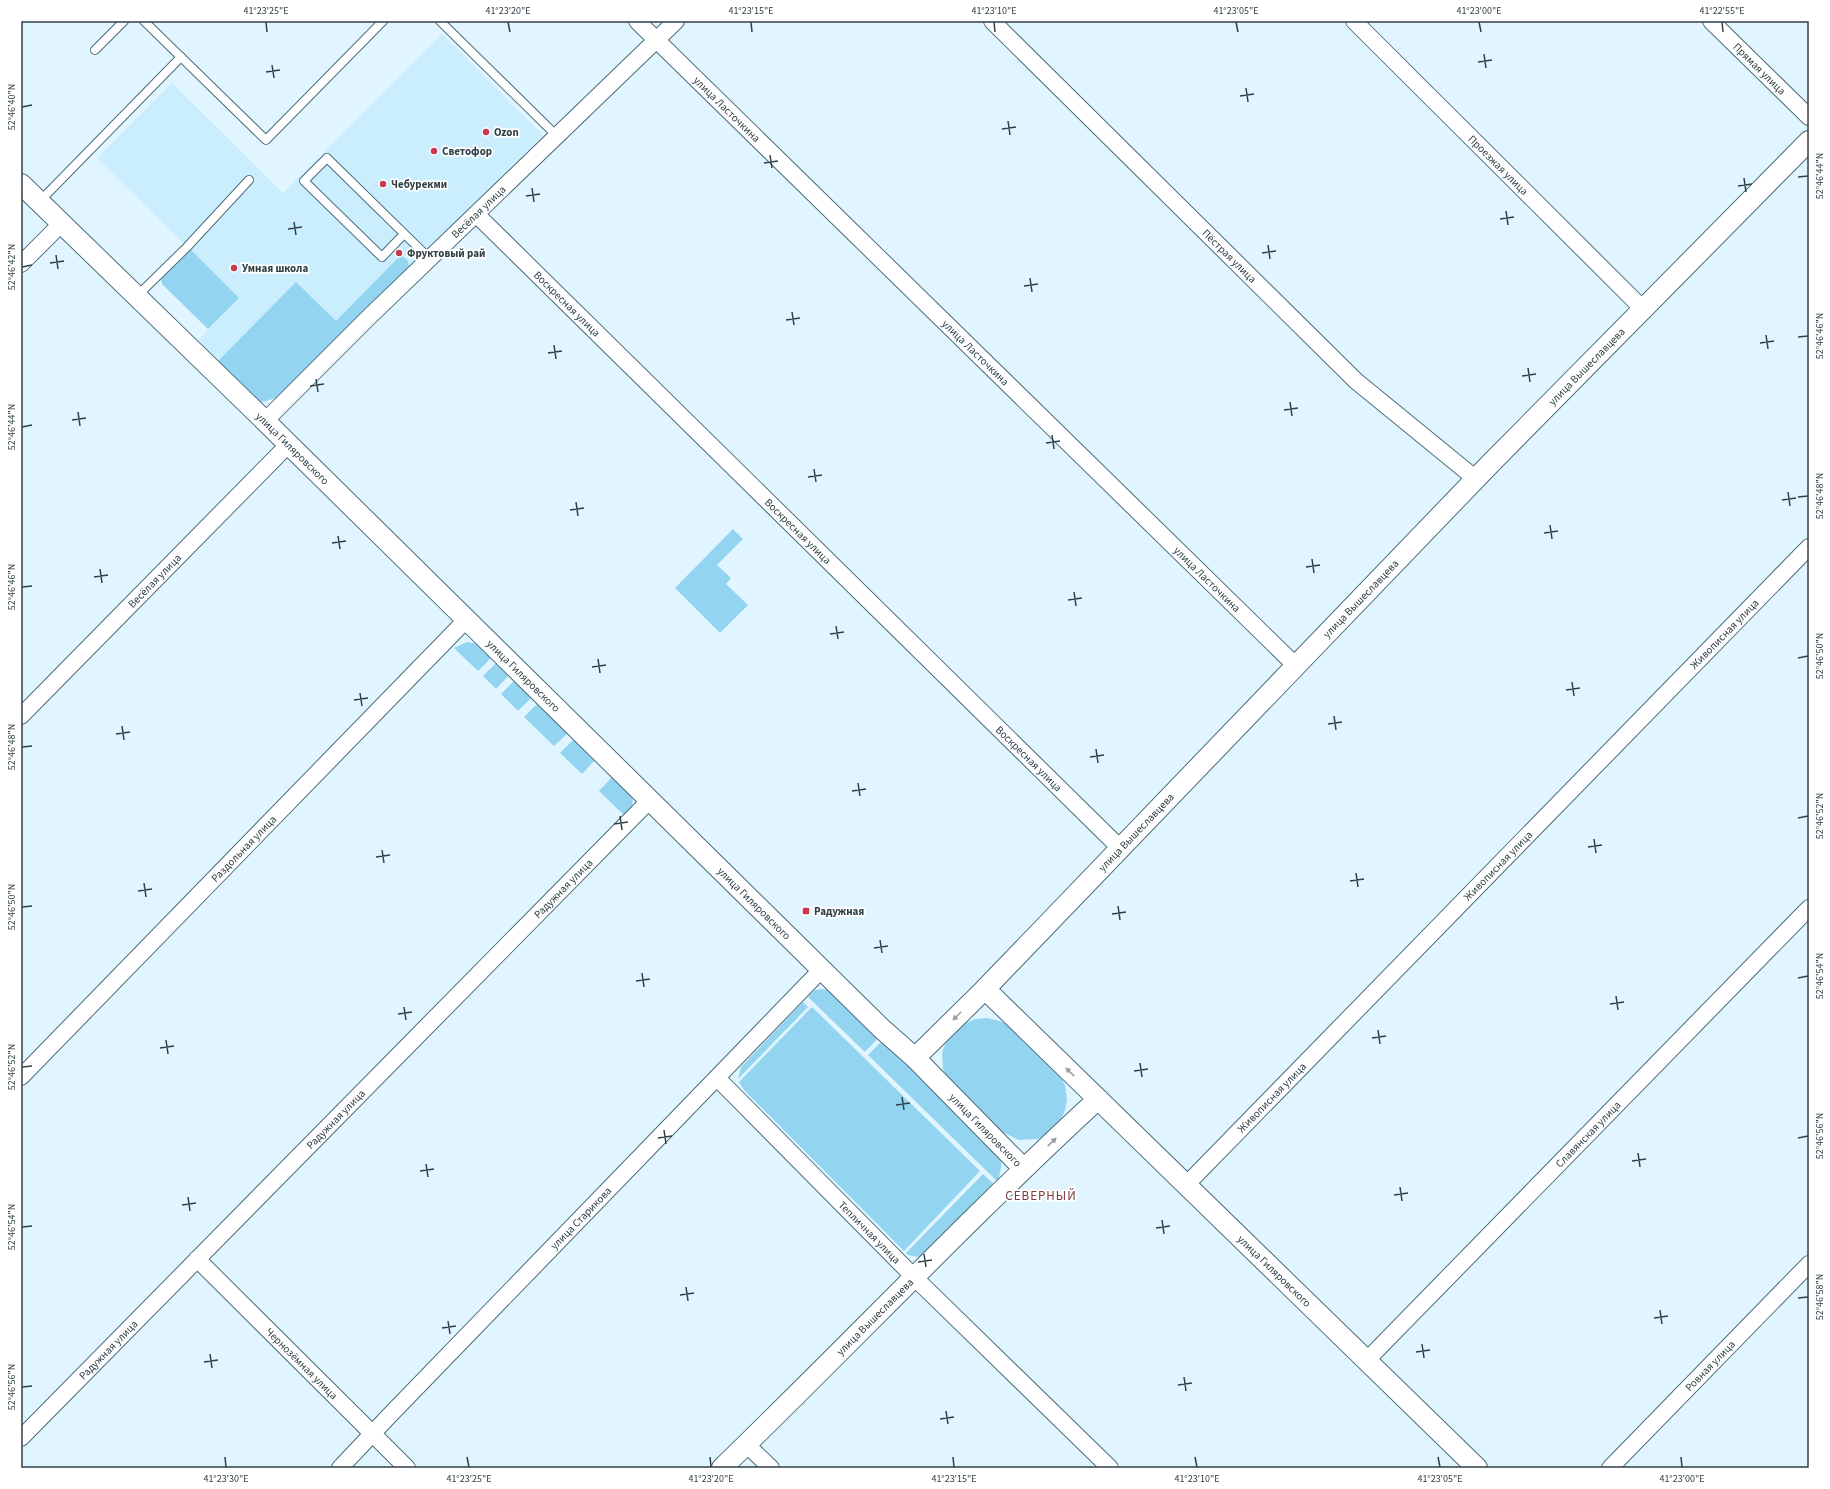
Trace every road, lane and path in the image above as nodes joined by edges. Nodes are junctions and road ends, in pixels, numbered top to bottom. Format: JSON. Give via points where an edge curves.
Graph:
{"nodes":[{"id":1,"x":124,"y":21,"type":"edge"},
{"id":2,"x":144,"y":21,"type":"edge"},
{"id":3,"x":383,"y":21,"type":"edge"},
{"id":4,"x":440,"y":21,"type":"edge"},
{"id":5,"x":637,"y":21,"type":"edge"},
{"id":6,"x":676,"y":21,"type":"edge"},
{"id":7,"x":992,"y":21,"type":"edge"},
{"id":8,"x":1354,"y":21,"type":"edge"},
{"id":9,"x":1710,"y":21,"type":"edge"},
{"id":10,"x":656,"y":40,"type":"junction"},
{"id":11,"x":95,"y":50,"type":"dead end"},
{"id":12,"x":181,"y":57,"type":"junction"},
{"id":13,"x":1809,"y":117,"type":"edge"},
{"id":14,"x":557,"y":136,"type":"junction"},
{"id":15,"x":1809,"y":141,"type":"edge"},
{"id":16,"x":249,"y":180,"type":"dead end"},
{"id":17,"x":21,"y":184,"type":"edge"},
{"id":18,"x":39,"y":202,"type":"junction"},
{"id":19,"x":476,"y":214,"type":"junction"},
{"id":20,"x":61,"y":224,"type":"junction"},
{"id":21,"x":404,"y":234,"type":"junction"},
{"id":22,"x":430,"y":259,"type":"junction"},
{"id":23,"x":21,"y":264,"type":"edge"},
{"id":24,"x":136,"y":297,"type":"junction"},
{"id":25,"x":1643,"y":309,"type":"junction"},
{"id":26,"x":265,"y":421,"type":"junction"},
{"id":27,"x":288,"y":445,"type":"junction"},
{"id":28,"x":1476,"y":479,"type":"junction"},
{"id":29,"x":1809,"y":547,"type":"edge"},
{"id":30,"x":466,"y":620,"type":"junction"},
{"id":31,"x":1296,"y":666,"type":"junction"},
{"id":32,"x":21,"y":716,"type":"edge"},
{"id":33,"x":650,"y":800,"type":"junction"},
{"id":34,"x":1120,"y":848,"type":"junction"},
{"id":35,"x":1809,"y":908,"type":"edge"},
{"id":36,"x":822,"y":969,"type":"junction"},
{"id":37,"x":985,"y":989,"type":"junction"},
{"id":38,"x":915,"y":1058,"type":"junction"},
{"id":39,"x":21,"y":1077,"type":"edge"},
{"id":40,"x":716,"y":1078,"type":"junction"},
{"id":41,"x":1098,"y":1099,"type":"junction"},
{"id":42,"x":1023,"y":1168,"type":"junction"},
{"id":43,"x":1187,"y":1184,"type":"junction"},
{"id":44,"x":197,"y":1259,"type":"junction"},
{"id":45,"x":1809,"y":1264,"type":"edge"},
{"id":46,"x":915,"y":1278,"type":"junction"},
{"id":47,"x":1367,"y":1360,"type":"junction"},
{"id":48,"x":372,"y":1434,"type":"junction"},
{"id":49,"x":21,"y":1438,"type":"edge"},
{"id":50,"x":746,"y":1444,"type":"junction"},
{"id":51,"x":340,"y":1468,"type":"edge"},
{"id":52,"x":407,"y":1468,"type":"edge"},
{"id":53,"x":722,"y":1468,"type":"edge"},
{"id":54,"x":771,"y":1468,"type":"edge"},
{"id":55,"x":1110,"y":1468,"type":"edge"},
{"id":56,"x":1477,"y":1468,"type":"edge"},
{"id":57,"x":1610,"y":1468,"type":"edge"}],
"edges":[{"from":1,"to":11,"type":"lane"},
{"from":2,"to":12,"type":"lane"},
{"from":3,"to":12,"type":"lane","via":[[266,140]]},
{"from":4,"to":14,"type":"lane"},
{"from":5,"to":10,"type":"street","name":"улица Ласточкина"},
{"from":6,"to":10,"type":"street","name":"Весёлая улица"},
{"from":7,"to":28,"type":"street","name":"Пёстрая улица","via":[[1356,381]]},
{"from":8,"to":25,"type":"street","name":"Проезжая улица"},
{"from":9,"to":13,"type":"street","name":"Прямая улица"},
{"from":10,"to":14,"type":"street","name":"Весёлая улица"},
{"from":10,"to":31,"type":"street","name":"улица Ласточкина"},
{"from":12,"to":18,"type":"lane"},
{"from":14,"to":19,"type":"street","name":"Весёлая улица"},
{"from":15,"to":25,"type":"street","name":"улица Вышеславцева"},
{"from":16,"to":24,"type":"lane"},
{"from":17,"to":18,"type":"street","name":"улица Гиляровского"},
{"from":18,"to":20,"type":"street","name":"улица Гиляровского"},
{"from":19,"to":22,"type":"street","name":"Весёлая улица"},
{"from":19,"to":34,"type":"street","name":"Воскресная улица"},
{"from":20,"to":23,"type":"street"},
{"from":20,"to":24,"type":"street","name":"улица Гиляровского"},
{"from":21,"to":21,"type":"lane","via":[[327,158],[304,181],[382,257]]},
{"from":21,"to":22,"type":"lane"},
{"from":22,"to":26,"type":"street","name":"Весёлая улица"},
{"from":24,"to":26,"type":"street","name":"улица Гиляровского"},
{"from":25,"to":28,"type":"street","name":"улица Вышеславцева"},
{"from":26,"to":27,"type":"street","name":"улица Гиляровского"},
{"from":27,"to":30,"type":"street","name":"улица Гиляровского"},
{"from":27,"to":32,"type":"street","name":"Весёлая улица"},
{"from":28,"to":31,"type":"street","name":"улица Вышеславцева"},
{"from":29,"to":43,"type":"street","name":"Живописная улица"},
{"from":30,"to":33,"type":"street","name":"улица Гиляровского"},
{"from":30,"to":39,"type":"street","name":"Раздольная улица"},
{"from":31,"to":34,"type":"street","name":"улица Вышеславцева"},
{"from":33,"to":36,"type":"street","name":"улица Гиляровского"},
{"from":33,"to":44,"type":"street","name":"Радужная улица"},
{"from":34,"to":37,"type":"street","name":"улица Вышеславцева"},
{"from":35,"to":47,"type":"street","name":"Славянская улица"},
{"from":36,"to":38,"type":"street","name":"улица Гиляровского"},
{"from":36,"to":40,"type":"street","name":"улица Старикова"},
{"from":37,"to":38,"type":"street","name":"улица Вышеславцева","one_way":true},
{"from":41,"to":37,"type":"street","name":"улица Гиляровского","one_way":true},
{"from":38,"to":42,"type":"street","name":"улица Гиляровского"},
{"from":40,"to":46,"type":"street","name":"Тепличная улица"},
{"from":40,"to":48,"type":"street","name":"улица Старикова"},
{"from":42,"to":41,"type":"street","name":"улица Вышеславцева","one_way":true},
{"from":41,"to":43,"type":"street","name":"улица Гиляровского"},
{"from":42,"to":46,"type":"street","name":"улица Вышеславцева"},
{"from":43,"to":47,"type":"street","name":"улица Гиляровского"},
{"from":44,"to":48,"type":"street","name":"Чернозёмная улица"},
{"from":44,"to":49,"type":"street","name":"Радужная улица"},
{"from":45,"to":57,"type":"street","name":"Ровная улица"},
{"from":46,"to":50,"type":"street","name":"улица Вышеславцева"},
{"from":46,"to":55,"type":"street","name":"Тепличная улица"},
{"from":47,"to":56,"type":"street","name":"улица Гиляровского"},
{"from":48,"to":51,"type":"street","name":"улица Старикова"},
{"from":48,"to":52,"type":"street","name":"Чернозёмная улица"},
{"from":50,"to":53,"type":"street","name":"улица Вышеславцева"},
{"from":50,"to":54,"type":"street"}]}
